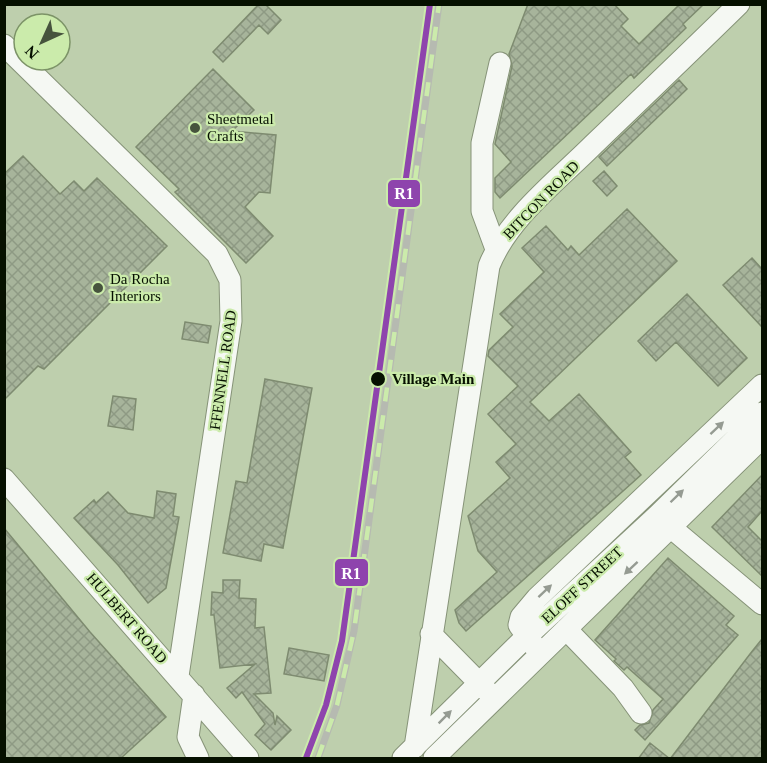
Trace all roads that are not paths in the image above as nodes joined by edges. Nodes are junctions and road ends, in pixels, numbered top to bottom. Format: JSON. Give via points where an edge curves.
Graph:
{"nodes":[{"id":1,"x":731,"y":7,"type":"edge"},
{"id":2,"x":4,"y":45,"type":"edge"},
{"id":3,"x":500,"y":63,"type":"dead end"},
{"id":4,"x":496,"y":249,"type":"junction"},
{"id":5,"x":762,"y":385,"type":"edge"},
{"id":6,"x":762,"y":413,"type":"edge"},
{"id":7,"x":762,"y":438,"type":"edge"},
{"id":8,"x":4,"y":479,"type":"edge"},
{"id":9,"x":665,"y":522,"type":"junction"},
{"id":10,"x":762,"y":604,"type":"edge"},
{"id":11,"x":566,"y":629,"type":"junction"},
{"id":12,"x":431,"y":634,"type":"junction"},
{"id":13,"x":525,"y":638,"type":"junction"},
{"id":14,"x":541,"y":653,"type":"junction"},
{"id":15,"x":178,"y":676,"type":"junction"},
{"id":16,"x":487,"y":691,"type":"junction"},
{"id":17,"x":194,"y":695,"type":"junction"},
{"id":18,"x":640,"y":713,"type":"dead end"},
{"id":19,"x":409,"y":753,"type":"edge"},
{"id":20,"x":198,"y":759,"type":"edge"},
{"id":21,"x":248,"y":759,"type":"edge"},
{"id":22,"x":434,"y":759,"type":"edge"}],
"edges":[{"from":1,"to":4,"type":"street","name":"BITCON ROAD","via":[[562,176]]},
{"from":2,"to":15,"type":"street","name":"FFENNELL ROAD","via":[[217,254],[230,280],[231,321]]},
{"from":3,"to":4,"type":"street","via":[[482,142],[482,211]]},
{"from":4,"to":12,"type":"street","name":"BITCON ROAD","via":[[489,266]]},
{"from":13,"to":5,"type":"street","one_way":true,"via":[[519,622],[537,598]]},
{"from":9,"to":6,"type":"street","name":"ELOFF STREET","one_way":true},
{"from":7,"to":9,"type":"street","name":"ELOFF STREET"},
{"from":8,"to":15,"type":"street","name":"HULBERT ROAD"},
{"from":9,"to":10,"type":"street"},
{"from":9,"to":11,"type":"street","name":"ELOFF STREET","one_way":true},
{"from":9,"to":13,"type":"street","name":"ELOFF STREET"},
{"from":11,"to":14,"type":"street","name":"ELOFF STREET"},
{"from":11,"to":18,"type":"street","via":[[623,688]]},
{"from":12,"to":16,"type":"street"},
{"from":12,"to":19,"type":"street","name":"BITCON ROAD"},
{"from":13,"to":14,"type":"street"},
{"from":13,"to":16,"type":"street","name":"ELOFF STREET"},
{"from":14,"to":16,"type":"street","name":"ELOFF STREET"},
{"from":15,"to":17,"type":"street","name":"HULBERT ROAD"},
{"from":19,"to":16,"type":"street","name":"ELOFF STREET","one_way":true},
{"from":16,"to":22,"type":"street","name":"ELOFF STREET"},
{"from":17,"to":20,"type":"street","via":[[188,737]]},
{"from":17,"to":21,"type":"street","name":"HULBERT ROAD"}]}
